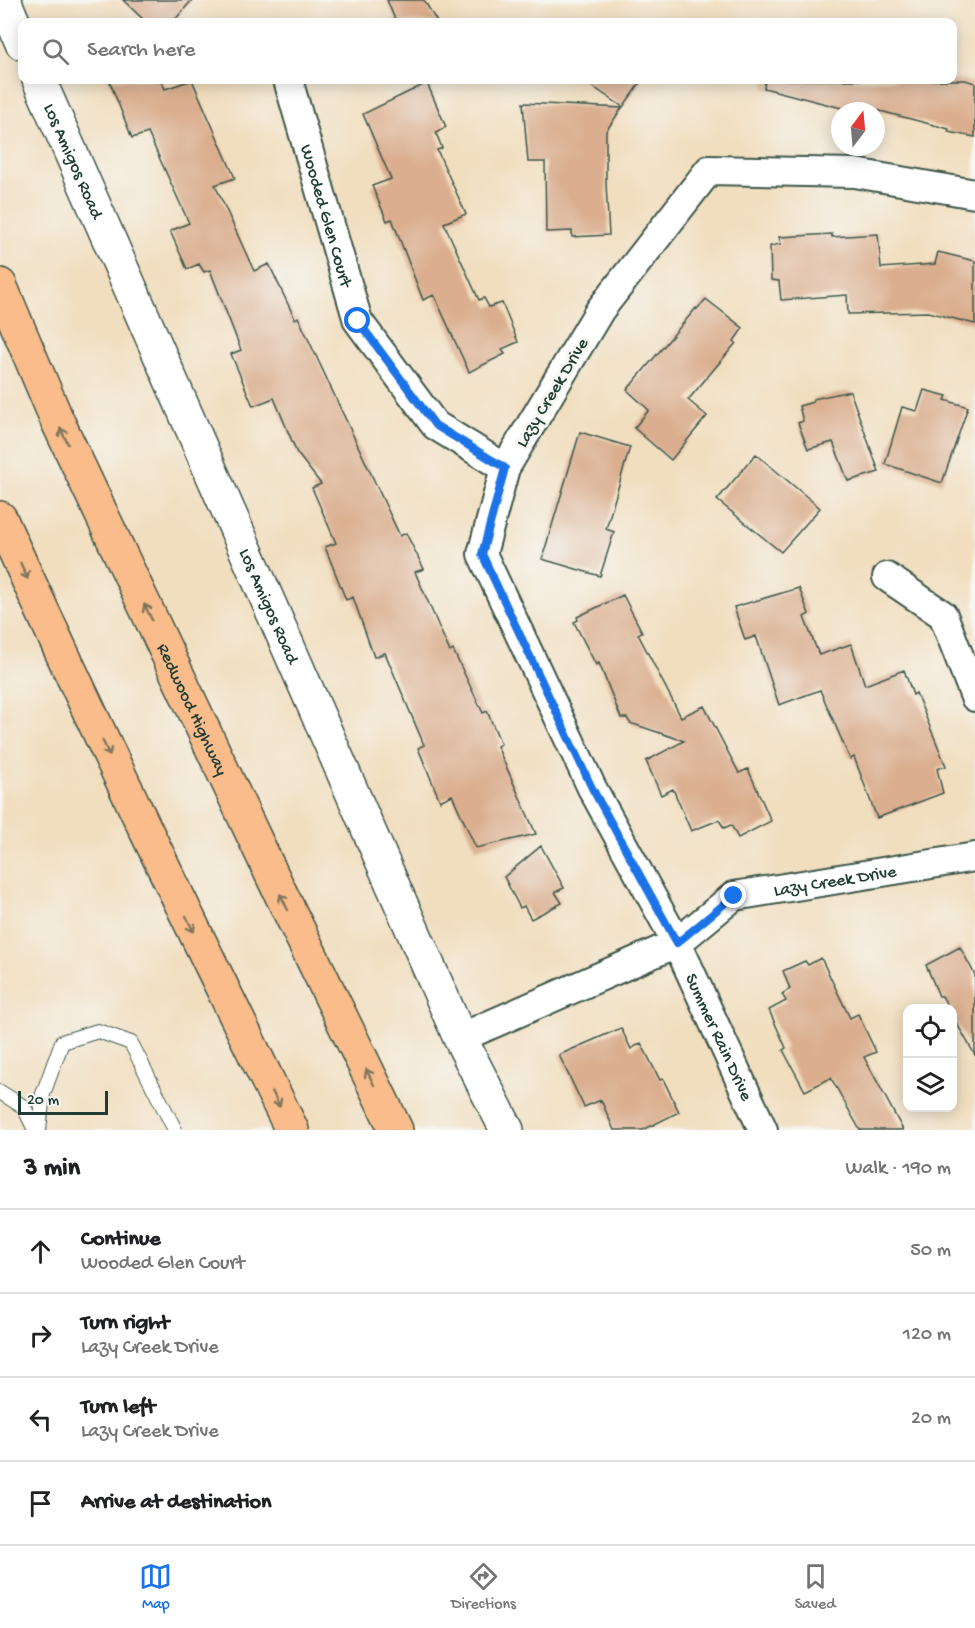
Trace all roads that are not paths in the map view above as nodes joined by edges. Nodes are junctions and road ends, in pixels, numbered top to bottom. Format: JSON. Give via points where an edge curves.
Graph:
{"nodes":[{"id":1,"x":4,"y":0,"type":"edge"},
{"id":2,"x":18,"y":33,"type":"edge"},
{"id":3,"x":41,"y":84,"type":"edge"},
{"id":4,"x":289,"y":84,"type":"edge"},
{"id":5,"x":975,"y":194,"type":"edge"},
{"id":6,"x":0,"y":285,"type":"edge"},
{"id":7,"x":505,"y":468,"type":"junction"},
{"id":8,"x":0,"y":518,"type":"edge"},
{"id":9,"x":888,"y":577,"type":"dead end"},
{"id":10,"x":975,"y":697,"type":"edge"},
{"id":11,"x":975,"y":857,"type":"edge"},
{"id":12,"x":677,"y":943,"type":"junction"},
{"id":13,"x":460,"y":1038,"type":"junction"},
{"id":14,"x":0,"y":1092,"type":"edge"},
{"id":15,"x":37,"y":1130,"type":"edge"},
{"id":16,"x":175,"y":1130,"type":"edge"},
{"id":17,"x":292,"y":1130,"type":"edge"},
{"id":18,"x":396,"y":1130,"type":"edge"},
{"id":19,"x":507,"y":1130,"type":"edge"},
{"id":20,"x":763,"y":1130,"type":"edge"}],
"edges":[{"from":1,"to":2,"type":"street"},
{"from":3,"to":13,"type":"street","name":"Los Amigos Road"},
{"from":4,"to":7,"type":"street","name":"Wooded Glen Court","via":[[358,321],[435,425]]},
{"from":5,"to":7,"type":"street","name":"Lazy Creek Drive","via":[[855,174],[709,170],[600,310]]},
{"from":18,"to":6,"type":"highway","name":"Redwood Highway","one_way":true,"via":[[279,892],[57,420]]},
{"from":7,"to":12,"type":"street","name":"Lazy Creek Drive","via":[[482,554],[592,788]]},
{"from":8,"to":17,"type":"highway","one_way":true,"via":[[169,880]]},
{"from":9,"to":10,"type":"street","via":[[943,615]]},
{"from":11,"to":12,"type":"street","name":"Lazy Creek Drive","via":[[734,896]]},
{"from":12,"to":13,"type":"street","name":"Lazy Creek Drive"},
{"from":12,"to":20,"type":"street","name":"Summer Rain Drive"},
{"from":13,"to":19,"type":"street","name":"Los Amigos Road"},
{"from":14,"to":15,"type":"lane","via":[[24,1107]]},
{"from":15,"to":16,"type":"lane","via":[[43,1094],[62,1042],[98,1031],[131,1043]]}]}
